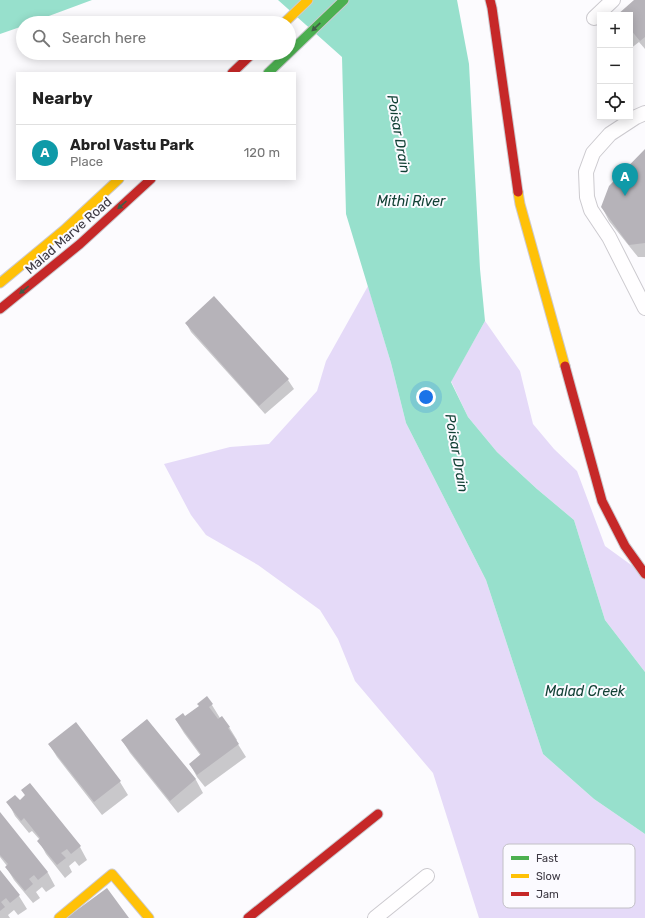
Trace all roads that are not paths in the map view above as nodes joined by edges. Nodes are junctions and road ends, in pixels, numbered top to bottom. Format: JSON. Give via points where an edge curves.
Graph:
{"nodes":[{"id":1,"x":308,"y":0,"type":"edge"},
{"id":2,"x":344,"y":0,"type":"edge"},
{"id":3,"x":490,"y":0,"type":"edge"},
{"id":4,"x":613,"y":0,"type":"edge"},
{"id":5,"x":291,"y":16,"type":"edge"},
{"id":6,"x":594,"y":18,"type":"dead end"},
{"id":7,"x":296,"y":47,"type":"edge"},
{"id":8,"x":246,"y":60,"type":"edge"},
{"id":9,"x":282,"y":60,"type":"edge"},
{"id":10,"x":233,"y":72,"type":"edge"},
{"id":11,"x":269,"y":72,"type":"edge"},
{"id":12,"x":645,"y":113,"type":"edge"},
{"id":13,"x":118,"y":180,"type":"edge"},
{"id":14,"x":150,"y":180,"type":"edge"},
{"id":15,"x":0,"y":283,"type":"edge"},
{"id":16,"x":641,"y":285,"type":"edge"},
{"id":17,"x":645,"y":308,"type":"edge"},
{"id":18,"x":0,"y":309,"type":"edge"},
{"id":19,"x":645,"y":574,"type":"edge"},
{"id":20,"x":378,"y":814,"type":"dead end"},
{"id":21,"x":427,"y":876,"type":"dead end"},
{"id":22,"x":59,"y":918,"type":"edge"},
{"id":23,"x":150,"y":918,"type":"edge"},
{"id":24,"x":248,"y":918,"type":"edge"},
{"id":25,"x":375,"y":918,"type":"edge"}],
"edges":[{"from":1,"to":5,"type":"street"},
{"from":2,"to":7,"type":"street","one_way":true},
{"from":3,"to":19,"type":"street","via":[[520,204],[602,501],[625,546]]},
{"from":4,"to":6,"type":"street"},
{"from":8,"to":10,"type":"street"},
{"from":9,"to":11,"type":"street","one_way":true},
{"from":12,"to":16,"type":"street","via":[[610,134],[593,153],[586,172],[590,210]]},
{"from":13,"to":15,"type":"street","name":"Malad Marve Road","via":[[64,230]]},
{"from":14,"to":18,"type":"street","name":"Malad Marve Road","one_way":true,"via":[[80,244]]},
{"from":16,"to":17,"type":"street"},
{"from":20,"to":24,"type":"street"},
{"from":21,"to":25,"type":"street"},
{"from":22,"to":23,"type":"street","via":[[112,874]]}]}
